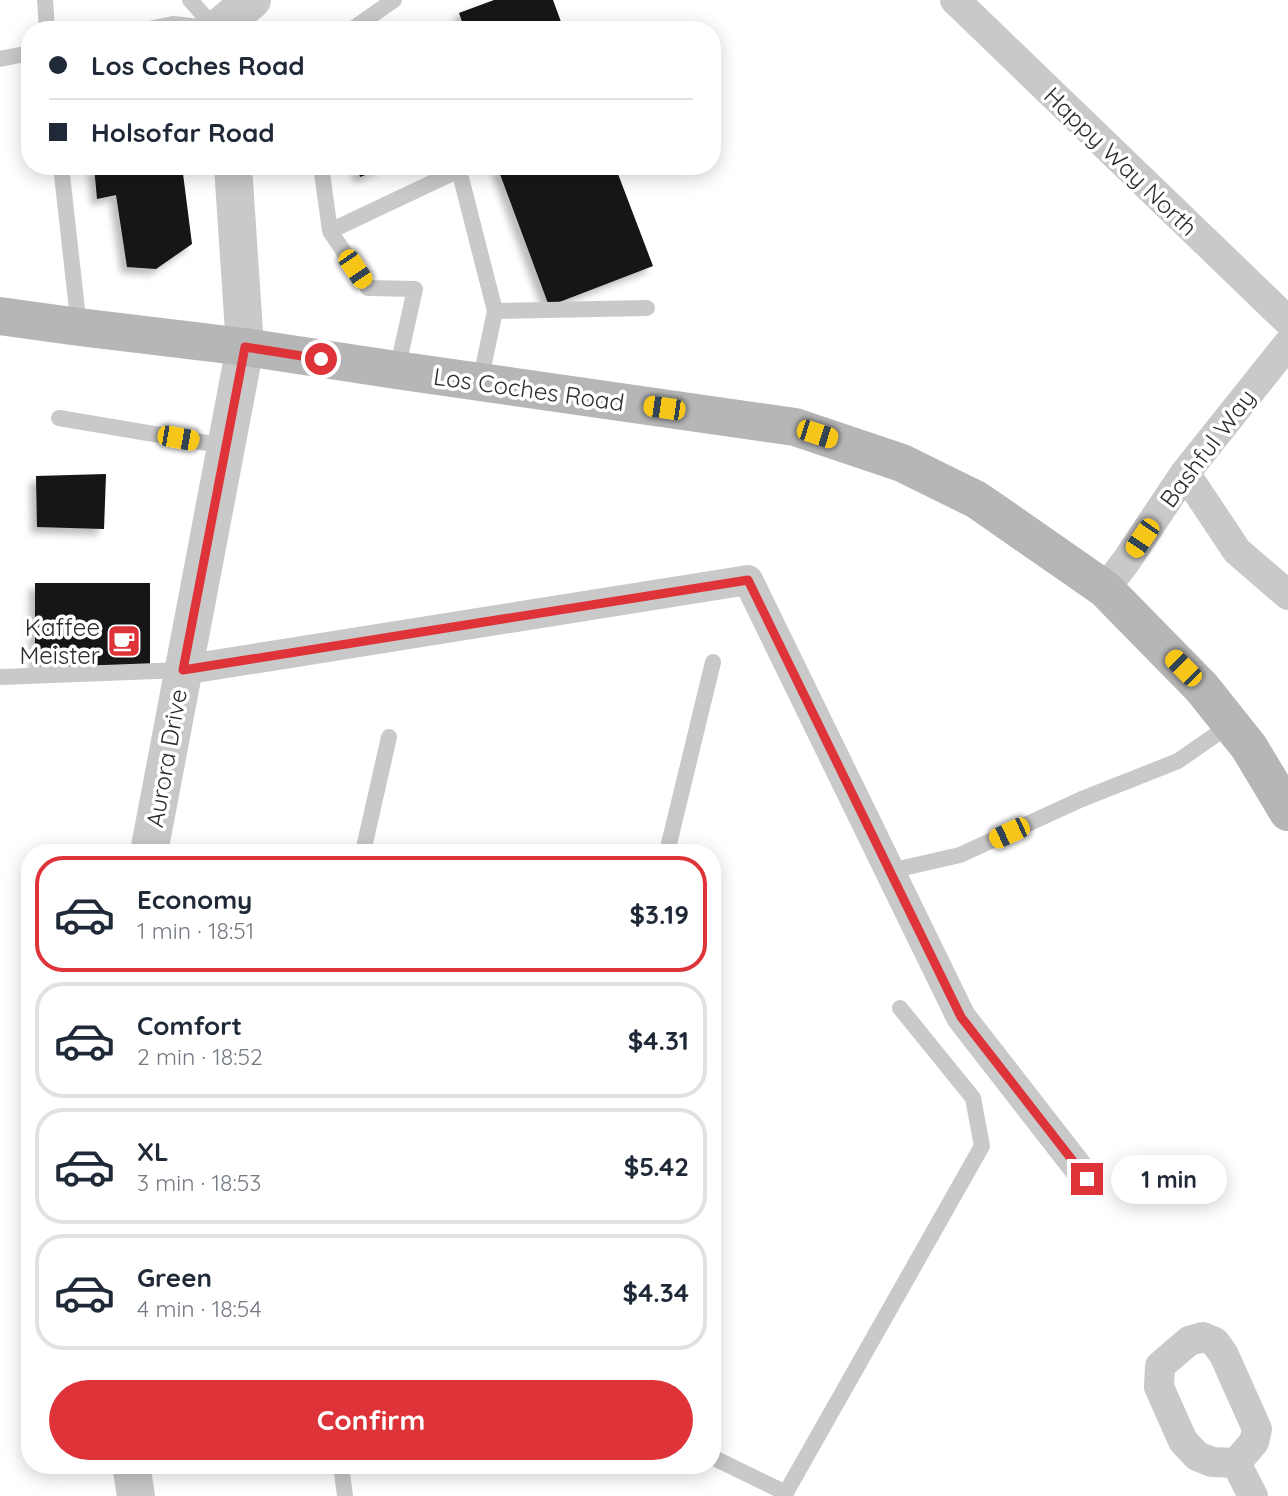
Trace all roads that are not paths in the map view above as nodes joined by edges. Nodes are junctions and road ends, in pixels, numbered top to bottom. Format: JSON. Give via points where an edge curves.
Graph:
{"nodes":[{"id":1,"x":45,"y":0,"type":"edge"},
{"id":2,"x":190,"y":0,"type":"edge"},
{"id":3,"x":252,"y":0,"type":"edge"},
{"id":4,"x":394,"y":0,"type":"edge"},
{"id":5,"x":955,"y":0,"type":"edge"},
{"id":6,"x":46,"y":21,"type":"edge"},
{"id":7,"x":209,"y":21,"type":"edge"},
{"id":8,"x":226,"y":21,"type":"edge"},
{"id":9,"x":365,"y":21,"type":"edge"},
{"id":10,"x":21,"y":55,"type":"edge"},
{"id":11,"x":0,"y":59,"type":"edge"},
{"id":12,"x":62,"y":175,"type":"edge"},
{"id":13,"x":234,"y":175,"type":"edge"},
{"id":14,"x":322,"y":175,"type":"edge"},
{"id":15,"x":448,"y":175,"type":"edge"},
{"id":16,"x":460,"y":175,"type":"edge"},
{"id":17,"x":330,"y":230,"type":"junction"},
{"id":18,"x":647,"y":308,"type":"dead end"},
{"id":19,"x":495,"y":311,"type":"junction"},
{"id":20,"x":0,"y":316,"type":"edge"},
{"id":21,"x":1288,"y":321,"type":"edge"},
{"id":22,"x":79,"y":327,"type":"junction"},
{"id":23,"x":1288,"y":344,"type":"edge"},
{"id":24,"x":245,"y":347,"type":"junction"},
{"id":25,"x":396,"y":370,"type":"junction"},
{"id":26,"x":480,"y":382,"type":"junction"},
{"id":27,"x":59,"y":418,"type":"dead end"},
{"id":28,"x":225,"y":446,"type":"junction"},
{"id":29,"x":1185,"y":473,"type":"junction"},
{"id":30,"x":1105,"y":589,"type":"junction"},
{"id":31,"x":1288,"y":595,"type":"edge"},
{"id":32,"x":713,"y":662,"type":"dead end"},
{"id":33,"x":183,"y":670,"type":"junction"},
{"id":34,"x":0,"y":677,"type":"edge"},
{"id":35,"x":1231,"y":724,"type":"junction"},
{"id":36,"x":389,"y":737,"type":"dead end"},
{"id":37,"x":1288,"y":812,"type":"edge"},
{"id":38,"x":150,"y":844,"type":"edge"},
{"id":39,"x":365,"y":844,"type":"edge"},
{"id":40,"x":669,"y":844,"type":"edge"},
{"id":41,"x":890,"y":871,"type":"junction"},
{"id":42,"x":900,"y":1008,"type":"dead end"},
{"id":43,"x":1087,"y":1179,"type":"dead end"},
{"id":44,"x":721,"y":1462,"type":"edge"},
{"id":45,"x":1236,"y":1463,"type":"dead end"},
{"id":46,"x":132,"y":1474,"type":"edge"},
{"id":47,"x":342,"y":1474,"type":"edge"},
{"id":48,"x":785,"y":1494,"type":"edge"},
{"id":49,"x":136,"y":1496,"type":"edge"},
{"id":50,"x":345,"y":1496,"type":"edge"},
{"id":51,"x":1253,"y":1496,"type":"edge"}],
"edges":[{"from":1,"to":6,"type":"lane"},
{"from":2,"to":7,"type":"lane"},
{"from":3,"to":8,"type":"street"},
{"from":4,"to":9,"type":"lane"},
{"from":5,"to":21,"type":"street","name":"Happy Way North"},
{"from":10,"to":11,"type":"lane"},
{"from":12,"to":22,"type":"lane"},
{"from":13,"to":24,"type":"street","name":"Aurora Drive"},
{"from":14,"to":17,"type":"lane"},
{"from":15,"to":17,"type":"lane"},
{"from":16,"to":19,"type":"lane"},
{"from":17,"to":25,"type":"lane","via":[[368,288],[415,289]]},
{"from":18,"to":19,"type":"lane"},
{"from":19,"to":26,"type":"lane"},
{"from":20,"to":22,"type":"main road","name":"Los Coches Road"},
{"from":22,"to":24,"type":"main road","name":"Los Coches Road"},
{"from":23,"to":29,"type":"street","name":"Bashful Way"},
{"from":24,"to":25,"type":"main road","name":"Los Coches Road"},
{"from":24,"to":28,"type":"street","name":"Aurora Drive"},
{"from":25,"to":26,"type":"main road","name":"Los Coches Road"},
{"from":26,"to":30,"type":"main road","name":"Los Coches Road","via":[[795,427],[902,463],[977,500]]},
{"from":27,"to":28,"type":"lane"},
{"from":28,"to":33,"type":"street","name":"Aurora Drive"},
{"from":29,"to":30,"type":"street","name":"Bashful Way"},
{"from":29,"to":31,"type":"street","via":[[1237,551]]},
{"from":30,"to":35,"type":"main road","name":"Los Coches Road"},
{"from":32,"to":40,"type":"lane"},
{"from":33,"to":34,"type":"lane"},
{"from":33,"to":38,"type":"street","name":"Aurora Drive"},
{"from":33,"to":41,"type":"street","via":[[748,580]]},
{"from":35,"to":37,"type":"main road","name":"Los Coches Road"},
{"from":35,"to":41,"type":"lane","via":[[1178,761],[960,855]]},
{"from":36,"to":39,"type":"lane"},
{"from":41,"to":43,"type":"street","via":[[961,1017]]},
{"from":42,"to":48,"type":"lane","via":[[973,1098],[982,1146]]},
{"from":44,"to":48,"type":"lane"},
{"from":45,"to":51,"type":"street"},
{"from":46,"to":49,"type":"street"},
{"from":47,"to":50,"type":"lane"}]}
